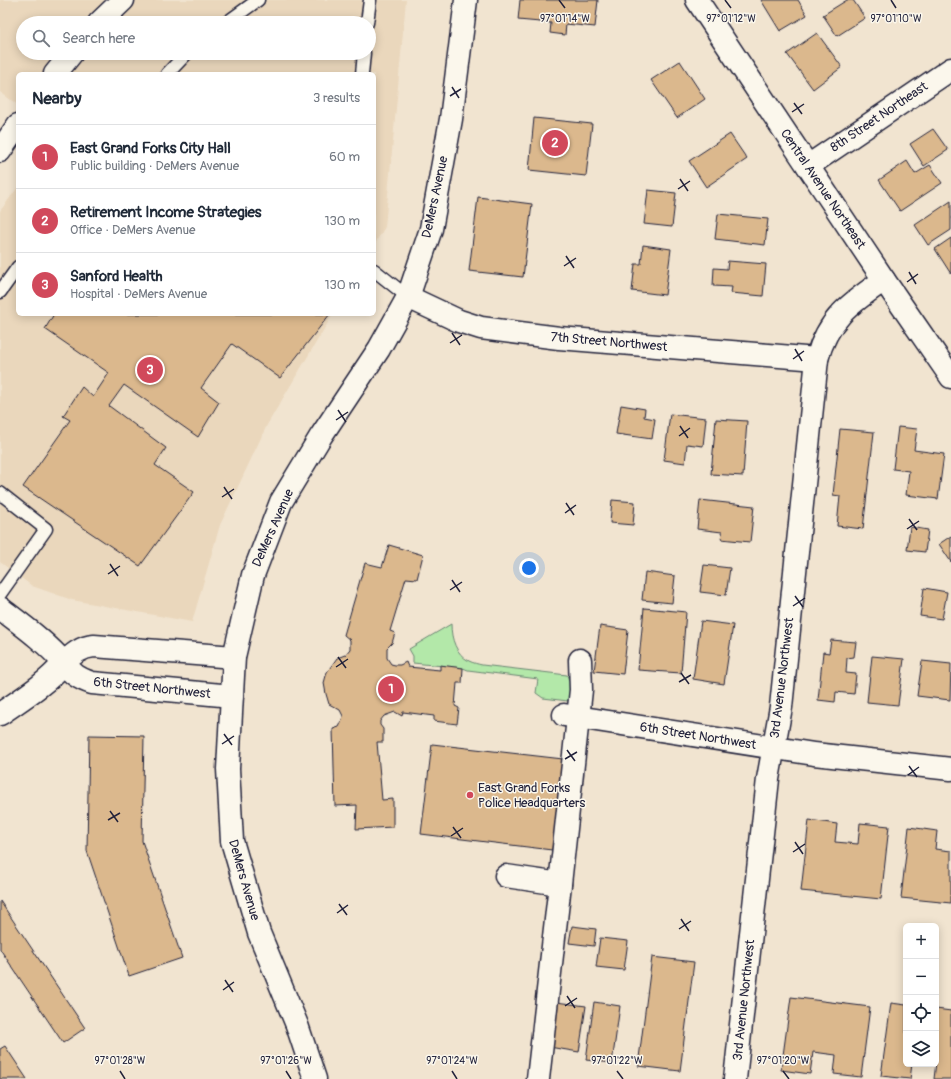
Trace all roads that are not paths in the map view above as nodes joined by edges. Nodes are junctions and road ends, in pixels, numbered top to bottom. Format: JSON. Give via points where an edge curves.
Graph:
{"nodes":[{"id":1,"x":123,"y":0,"type":"edge"},
{"id":2,"x":257,"y":0,"type":"edge"},
{"id":3,"x":370,"y":0,"type":"edge"},
{"id":4,"x":466,"y":0,"type":"edge"},
{"id":5,"x":696,"y":0,"type":"edge"},
{"id":6,"x":106,"y":16,"type":"edge"},
{"id":7,"x":235,"y":16,"type":"edge"},
{"id":8,"x":368,"y":16,"type":"edge"},
{"id":9,"x":66,"y":60,"type":"edge"},
{"id":10,"x":180,"y":60,"type":"edge"},
{"id":11,"x":363,"y":60,"type":"edge"},
{"id":12,"x":951,"y":69,"type":"edge"},
{"id":13,"x":57,"y":72,"type":"edge"},
{"id":14,"x":169,"y":72,"type":"edge"},
{"id":15,"x":362,"y":72,"type":"edge"},
{"id":16,"x":808,"y":166,"type":"junction"},
{"id":17,"x":16,"y":269,"type":"edge"},
{"id":18,"x":376,"y":272,"type":"edge"},
{"id":19,"x":884,"y":280,"type":"junction"},
{"id":20,"x":2,"y":285,"type":"edge"},
{"id":21,"x":408,"y":297,"type":"junction"},
{"id":22,"x":817,"y":359,"type":"junction"},
{"id":23,"x":951,"y":376,"type":"edge"},
{"id":24,"x":0,"y":493,"type":"edge"},
{"id":25,"x":0,"y":594,"type":"edge"},
{"id":26,"x":0,"y":608,"type":"edge"},
{"id":27,"x":234,"y":657,"type":"junction"},
{"id":28,"x":580,"y":660,"type":"dead end"},
{"id":29,"x":64,"y":663,"type":"junction"},
{"id":30,"x":232,"y":696,"type":"junction"},
{"id":31,"x":0,"y":714,"type":"edge"},
{"id":32,"x":571,"y":717,"type":"junction"},
{"id":33,"x":773,"y":748,"type":"junction"},
{"id":34,"x":951,"y":769,"type":"edge"},
{"id":35,"x":506,"y":876,"type":"dead end"},
{"id":36,"x":560,"y":884,"type":"junction"},
{"id":37,"x":315,"y":1079,"type":"edge"},
{"id":38,"x":538,"y":1079,"type":"edge"},
{"id":39,"x":735,"y":1079,"type":"edge"}],
"edges":[{"from":1,"to":6,"type":"street"},
{"from":2,"to":7,"type":"lane"},
{"from":3,"to":8,"type":"lane"},
{"from":4,"to":21,"type":"street","name":"DeMers Avenue","via":[[451,119],[431,229]]},
{"from":5,"to":16,"type":"street","name":"Central Avenue Northeast"},
{"from":9,"to":13,"type":"street"},
{"from":10,"to":14,"type":"lane"},
{"from":11,"to":15,"type":"lane"},
{"from":12,"to":16,"type":"street","name":"8th Street Northeast"},
{"from":16,"to":19,"type":"street","name":"Central Avenue Northeast"},
{"from":17,"to":20,"type":"lane"},
{"from":18,"to":21,"type":"lane"},
{"from":19,"to":22,"type":"street","name":"3rd Avenue Northwest","via":[[853,301],[841,314],[830,327]]},
{"from":19,"to":23,"type":"street","name":"Central Avenue Northeast"},
{"from":21,"to":22,"type":"street","name":"7th Street Northwest","via":[[459,321],[481,328],[559,338]]},
{"from":21,"to":27,"type":"street","name":"DeMers Avenue","via":[[379,349],[281,502],[253,575]]},
{"from":22,"to":33,"type":"street","name":"3rd Avenue Northwest","via":[[781,707]]},
{"from":24,"to":25,"type":"lane","via":[[46,529]]},
{"from":26,"to":29,"type":"street","name":"6th Street Northwest","via":[[40,638]]},
{"from":27,"to":29,"type":"street","via":[[86,646],[74,652]]},
{"from":27,"to":30,"type":"street","name":"DeMers Avenue"},
{"from":28,"to":32,"type":"street","via":[[581,690]]},
{"from":29,"to":30,"type":"street","name":"6th Street Northwest","via":[[73,675],[92,684]]},
{"from":29,"to":31,"type":"street","via":[[41,686]]},
{"from":30,"to":37,"type":"street","name":"DeMers Avenue","via":[[228,769],[232,841],[259,933],[297,1024]]},
{"from":32,"to":33,"type":"street","name":"6th Street Northwest"},
{"from":32,"to":36,"type":"street"},
{"from":33,"to":34,"type":"street","name":"6th Street Northwest"},
{"from":33,"to":39,"type":"street","name":"3rd Avenue Northwest"},
{"from":35,"to":36,"type":"street"},
{"from":36,"to":38,"type":"street"}]}
